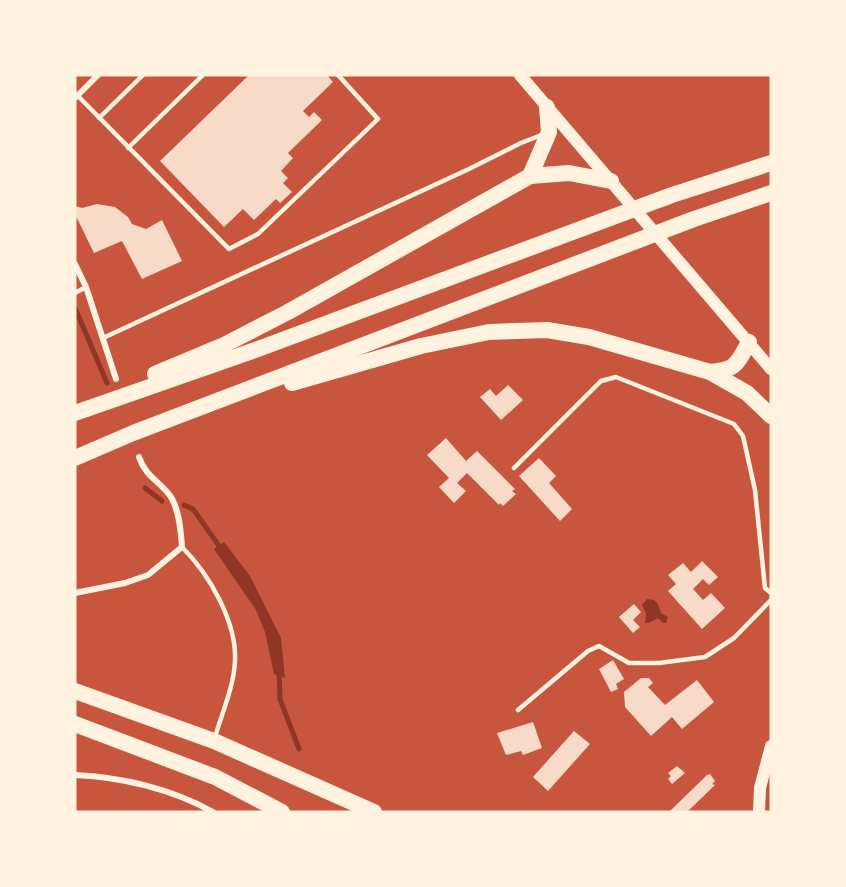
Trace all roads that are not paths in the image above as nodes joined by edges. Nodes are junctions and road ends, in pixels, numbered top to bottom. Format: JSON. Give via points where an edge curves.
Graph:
{"nodes":[{"id":1,"x":98,"y":75,"type":"edge"},
{"id":2,"x":143,"y":75,"type":"edge"},
{"id":3,"x":203,"y":75,"type":"edge"},
{"id":4,"x":338,"y":75,"type":"edge"},
{"id":5,"x":520,"y":75,"type":"edge"},
{"id":6,"x":76,"y":97,"type":"edge"},
{"id":7,"x":547,"y":106,"type":"junction"},
{"id":8,"x":99,"y":118,"type":"junction"},
{"id":9,"x":549,"y":132,"type":"junction"},
{"id":10,"x":128,"y":148,"type":"junction"},
{"id":11,"x":771,"y":163,"type":"edge"},
{"id":12,"x":530,"y":176,"type":"junction"},
{"id":13,"x":611,"y":181,"type":"junction"},
{"id":14,"x":771,"y":194,"type":"edge"},
{"id":15,"x":75,"y":264,"type":"edge"},
{"id":16,"x":86,"y":287,"type":"junction"},
{"id":17,"x":75,"y":293,"type":"edge"},
{"id":18,"x":103,"y":338,"type":"junction"},
{"id":19,"x":749,"y":342,"type":"junction"},
{"id":20,"x":771,"y":369,"type":"edge"},
{"id":21,"x":710,"y":372,"type":"junction"},
{"id":22,"x":116,"y":379,"type":"dead end"},
{"id":23,"x":204,"y":406,"type":"junction"},
{"id":24,"x":75,"y":407,"type":"edge"},
{"id":25,"x":75,"y":413,"type":"edge"},
{"id":26,"x":771,"y":416,"type":"edge"},
{"id":27,"x":139,"y":458,"type":"dead end"},
{"id":28,"x":75,"y":459,"type":"edge"},
{"id":29,"x":514,"y":468,"type":"dead end"},
{"id":30,"x":182,"y":547,"type":"junction"},
{"id":31,"x":75,"y":593,"type":"edge"},
{"id":32,"x":771,"y":593,"type":"edge"},
{"id":33,"x":771,"y":600,"type":"edge"},
{"id":34,"x":75,"y":691,"type":"edge"},
{"id":35,"x":518,"y":711,"type":"dead end"},
{"id":36,"x":75,"y":724,"type":"edge"},
{"id":37,"x":214,"y":741,"type":"junction"},
{"id":38,"x":771,"y":746,"type":"edge"},
{"id":39,"x":75,"y":775,"type":"edge"},
{"id":40,"x":209,"y":811,"type":"edge"},
{"id":41,"x":282,"y":812,"type":"edge"},
{"id":42,"x":374,"y":812,"type":"edge"},
{"id":43,"x":759,"y":812,"type":"edge"}],
"edges":[{"from":1,"to":6,"type":"street"},
{"from":2,"to":8,"type":"lane"},
{"from":3,"to":10,"type":"lane"},
{"from":4,"to":10,"type":"lane","via":[[378,119],[258,234],[229,249]]},
{"from":5,"to":7,"type":"main road"},
{"from":6,"to":8,"type":"lane"},
{"from":7,"to":9,"type":"highway"},
{"from":7,"to":13,"type":"main road"},
{"from":8,"to":10,"type":"lane"},
{"from":9,"to":12,"type":"highway"},
{"from":9,"to":18,"type":"lane"},
{"from":11,"to":25,"type":"highway","via":[[672,195]]},
{"from":12,"to":13,"type":"highway","via":[[569,173]]},
{"from":12,"to":24,"type":"highway","via":[[222,346]]},
{"from":13,"to":19,"type":"main road"},
{"from":14,"to":23,"type":"highway","via":[[694,219]]},
{"from":15,"to":16,"type":"street"},
{"from":16,"to":17,"type":"lane"},
{"from":16,"to":18,"type":"street"},
{"from":18,"to":22,"type":"street"},
{"from":19,"to":20,"type":"main road"},
{"from":19,"to":21,"type":"highway","via":[[736,366]]},
{"from":21,"to":23,"type":"highway","via":[[589,337],[548,330],[489,332],[421,346]]},
{"from":21,"to":26,"type":"highway","via":[[747,393]]},
{"from":23,"to":28,"type":"highway"},
{"from":27,"to":30,"type":"street","via":[[143,469],[170,495],[181,525]]},
{"from":29,"to":32,"type":"lane","via":[[601,381],[616,377],[734,424],[743,436],[755,490],[765,588]]},
{"from":30,"to":31,"type":"street","via":[[148,575]]},
{"from":30,"to":37,"type":"lane","via":[[195,560],[224,609],[231,630],[235,660]]},
{"from":33,"to":35,"type":"lane","via":[[734,638],[705,657],[629,663],[599,646]]},
{"from":34,"to":37,"type":"highway"},
{"from":36,"to":41,"type":"highway","via":[[215,777]]},
{"from":37,"to":42,"type":"highway"},
{"from":38,"to":43,"type":"main road","via":[[760,788]]},
{"from":39,"to":40,"type":"street","via":[[100,776],[174,794]]}]}
